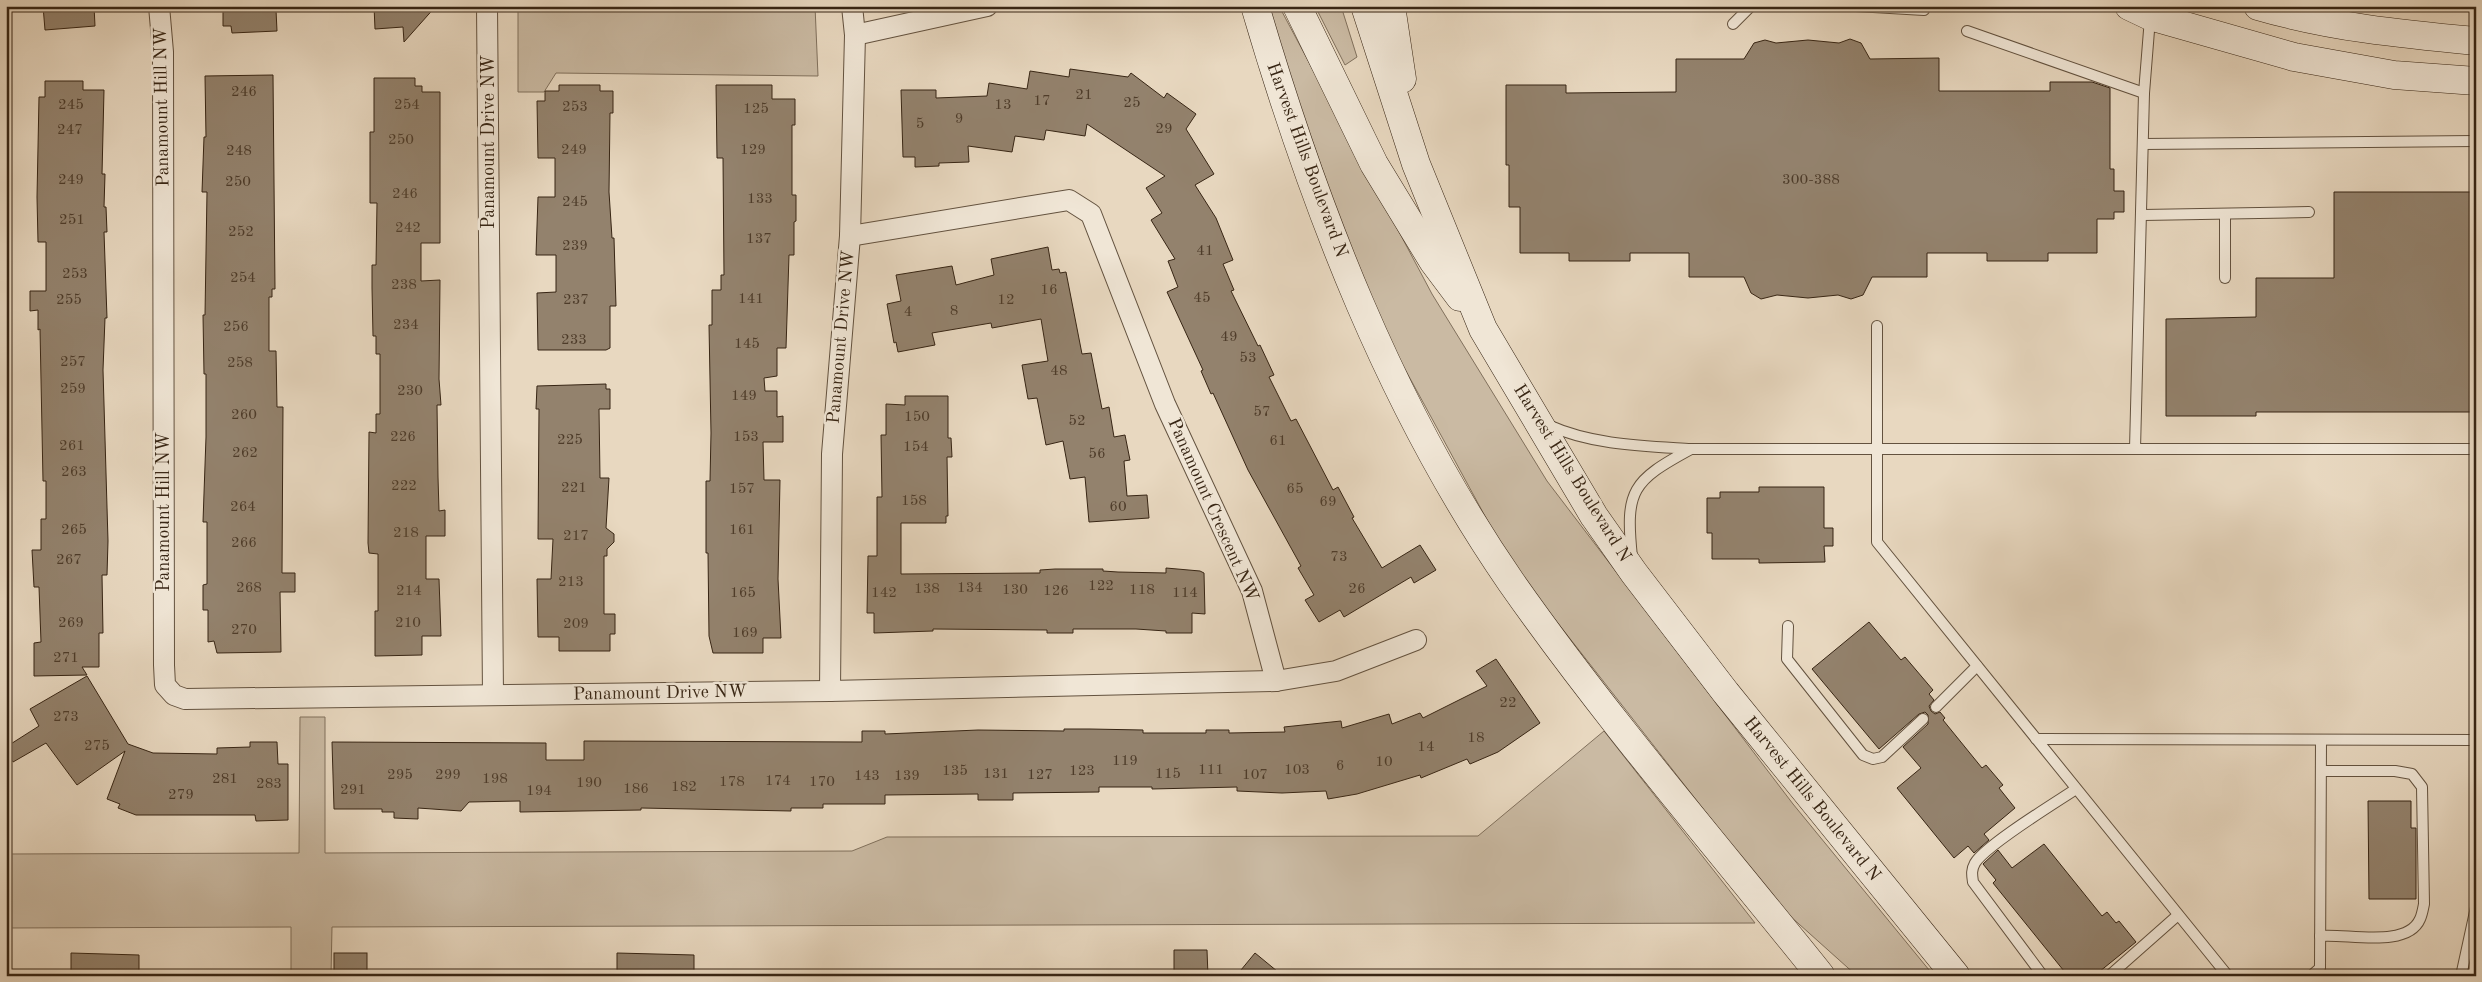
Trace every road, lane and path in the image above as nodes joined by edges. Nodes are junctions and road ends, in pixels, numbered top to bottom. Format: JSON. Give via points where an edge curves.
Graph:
{"nodes":[{"id":1,"x":159,"y":6,"type":"edge"},
{"id":2,"x":487,"y":6,"type":"edge"},
{"id":3,"x":852,"y":6,"type":"edge"},
{"id":4,"x":987,"y":6,"type":"edge"},
{"id":5,"x":1255,"y":6,"type":"edge"},
{"id":6,"x":1297,"y":6,"type":"edge"},
{"id":7,"x":1365,"y":6,"type":"edge"},
{"id":8,"x":1391,"y":6,"type":"edge"},
{"id":9,"x":1751,"y":6,"type":"edge"},
{"id":10,"x":1856,"y":6,"type":"edge"},
{"id":11,"x":2258,"y":6,"type":"edge"},
{"id":12,"x":1924,"y":10,"type":"dead end"},
{"id":13,"x":2144,"y":10,"type":"edge"},
{"id":14,"x":1733,"y":24,"type":"dead end"},
{"id":15,"x":1966,"y":31,"type":"dead end"},
{"id":16,"x":855,"y":35,"type":"junction"},
{"id":17,"x":2476,"y":41,"type":"edge"},
{"id":18,"x":2476,"y":81,"type":"edge"},
{"id":19,"x":2144,"y":93,"type":"junction"},
{"id":20,"x":2476,"y":141,"type":"edge"},
{"id":21,"x":2143,"y":144,"type":"junction"},
{"id":22,"x":1416,"y":164,"type":"junction"},
{"id":23,"x":2309,"y":212,"type":"dead end"},
{"id":24,"x":2224,"y":214,"type":"junction"},
{"id":25,"x":2143,"y":215,"type":"junction"},
{"id":26,"x":850,"y":236,"type":"junction"},
{"id":27,"x":2225,"y":278,"type":"dead end"},
{"id":28,"x":1877,"y":326,"type":"dead end"},
{"id":29,"x":1484,"y":329,"type":"junction"},
{"id":30,"x":1538,"y":421,"type":"junction"},
{"id":31,"x":1691,"y":449,"type":"junction"},
{"id":32,"x":1877,"y":449,"type":"junction"},
{"id":33,"x":2134,"y":449,"type":"junction"},
{"id":34,"x":2476,"y":449,"type":"edge"},
{"id":35,"x":1634,"y":573,"type":"junction"},
{"id":36,"x":1788,"y":626,"type":"dead end"},
{"id":37,"x":1416,"y":640,"type":"dead end"},
{"id":38,"x":1977,"y":666,"type":"junction"},
{"id":39,"x":1276,"y":681,"type":"junction"},
{"id":40,"x":830,"y":691,"type":"junction"},
{"id":41,"x":493,"y":695,"type":"junction"},
{"id":42,"x":1936,"y":707,"type":"dead end"},
{"id":43,"x":1924,"y":719,"type":"dead end"},
{"id":44,"x":2036,"y":739,"type":"junction"},
{"id":45,"x":2322,"y":740,"type":"junction"},
{"id":46,"x":2476,"y":740,"type":"edge"},
{"id":47,"x":2322,"y":771,"type":"junction"},
{"id":48,"x":2076,"y":789,"type":"junction"},
{"id":49,"x":2476,"y":907,"type":"edge"},
{"id":50,"x":2178,"y":915,"type":"junction"},
{"id":51,"x":1779,"y":923,"type":"junction"},
{"id":52,"x":2320,"y":936,"type":"junction"},
{"id":53,"x":1821,"y":976,"type":"edge"},
{"id":54,"x":1842,"y":976,"type":"edge"},
{"id":55,"x":1956,"y":976,"type":"edge"},
{"id":56,"x":2043,"y":976,"type":"edge"},
{"id":57,"x":2109,"y":976,"type":"edge"},
{"id":58,"x":2228,"y":976,"type":"edge"},
{"id":59,"x":2311,"y":976,"type":"edge"},
{"id":60,"x":2461,"y":976,"type":"edge"}],
"edges":[{"from":1,"to":41,"type":"street","name":"Panamount Hill NW","via":[[163,52],[165,685],[174,695],[185,699]]},
{"from":2,"to":41,"type":"street","name":"Panamount Drive NW"},
{"from":3,"to":16,"type":"street","name":"Panamount Drive NW"},
{"from":4,"to":16,"type":"street"},
{"from":5,"to":51,"type":"main road","name":"Harvest Hills Boulevard N","via":[[1302,156],[1362,307],[1404,398],[1447,478],[1510,580],[1597,698]]},
{"from":6,"to":29,"type":"main road","via":[[1374,164],[1433,261]]},
{"from":7,"to":22,"type":"main road","name":"Harvest Hills Boulevard N"},
{"from":8,"to":22,"type":"main road"},
{"from":9,"to":14,"type":"lane"},
{"from":10,"to":12,"type":"lane"},
{"from":11,"to":17,"type":"main road","via":[[2305,20]]},
{"from":13,"to":18,"type":"main road","via":[[2294,56],[2394,75]]},
{"from":13,"to":19,"type":"lane"},
{"from":15,"to":19,"type":"lane"},
{"from":16,"to":26,"type":"street","name":"Panamount Drive NW"},
{"from":19,"to":21,"type":"lane"},
{"from":20,"to":21,"type":"lane"},
{"from":21,"to":25,"type":"lane"},
{"from":22,"to":29,"type":"main road","name":"Harvest Hills Boulevard N"},
{"from":23,"to":24,"type":"lane"},
{"from":24,"to":25,"type":"lane"},
{"from":24,"to":27,"type":"lane"},
{"from":25,"to":33,"type":"lane"},
{"from":26,"to":39,"type":"street","name":"Panamount Crescent NW","via":[[1069,200],[1091,214],[1165,404],[1252,591]]},
{"from":26,"to":40,"type":"street","name":"Panamount Drive NW","via":[[832,454]]},
{"from":28,"to":32,"type":"lane"},
{"from":29,"to":30,"type":"main road","name":"Harvest Hills Boulevard N"},
{"from":30,"to":31,"type":"lane","via":[[1564,433],[1617,444]]},
{"from":30,"to":35,"type":"main road","name":"Harvest Hills Boulevard N","via":[[1594,516]]},
{"from":31,"to":32,"type":"lane"},
{"from":31,"to":35,"type":"lane","via":[[1659,466],[1633,494],[1629,525]]},
{"from":32,"to":33,"type":"lane"},
{"from":32,"to":38,"type":"lane","via":[[1877,542]]},
{"from":33,"to":34,"type":"lane"},
{"from":35,"to":55,"type":"main road","name":"Harvest Hills Boulevard N","via":[[1726,693]]},
{"from":36,"to":43,"type":"lane","via":[[1787,658],[1863,755],[1873,759],[1882,757]]},
{"from":37,"to":39,"type":"street","via":[[1336,671]]},
{"from":38,"to":42,"type":"lane"},
{"from":38,"to":44,"type":"lane"},
{"from":39,"to":40,"type":"street"},
{"from":40,"to":41,"type":"street","name":"Panamount Drive NW"},
{"from":44,"to":45,"type":"lane"},
{"from":44,"to":48,"type":"lane"},
{"from":45,"to":46,"type":"lane"},
{"from":45,"to":47,"type":"lane"},
{"from":47,"to":52,"type":"lane"},
{"from":47,"to":52,"type":"lane","via":[[2395,771],[2412,774],[2422,787],[2424,904],[2420,920],[2410,930],[2390,937]]},
{"from":48,"to":50,"type":"lane"},
{"from":48,"to":56,"type":"lane","via":[[1991,848],[1976,861],[1972,871],[1973,882]]},
{"from":49,"to":60,"type":"lane"},
{"from":50,"to":57,"type":"lane"},
{"from":50,"to":58,"type":"lane"},
{"from":51,"to":53,"type":"main road","name":"Harvest Hills Boulevard N"},
{"from":51,"to":54,"type":"main road"},
{"from":52,"to":59,"type":"lane","via":[[2320,968]]}]}
